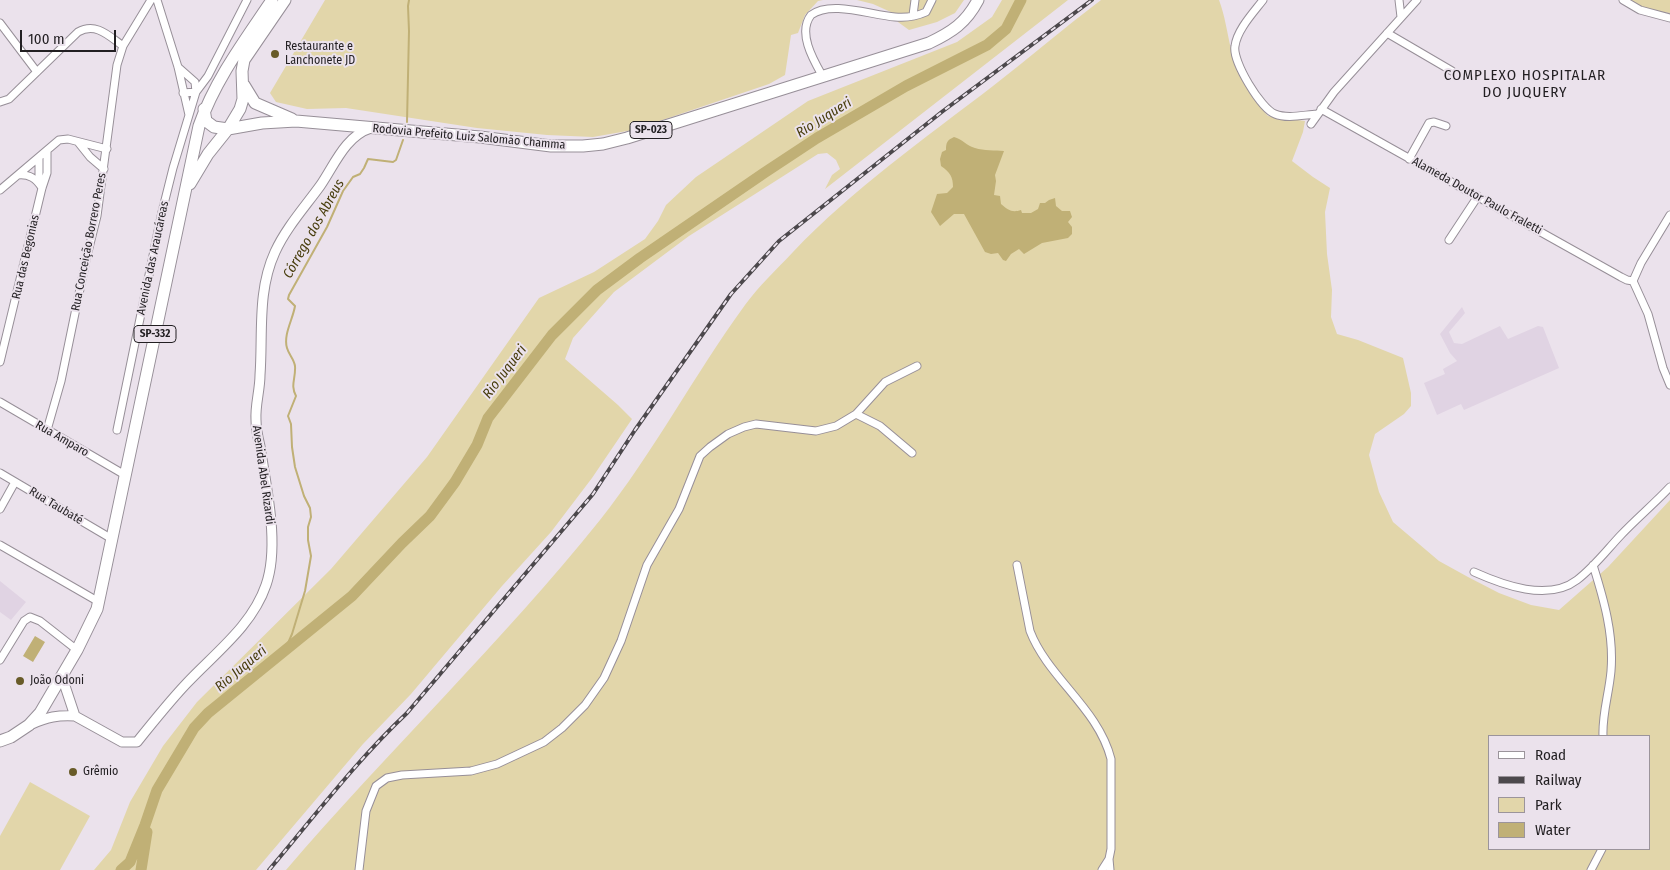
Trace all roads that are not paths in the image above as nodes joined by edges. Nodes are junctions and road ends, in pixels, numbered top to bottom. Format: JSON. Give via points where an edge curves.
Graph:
{"nodes":[{"id":1,"x":151,"y":0,"type":"edge"},
{"id":2,"x":157,"y":0,"type":"edge"},
{"id":3,"x":247,"y":0,"type":"edge"},
{"id":4,"x":272,"y":0,"type":"edge"},
{"id":5,"x":285,"y":0,"type":"edge"},
{"id":6,"x":915,"y":0,"type":"edge"},
{"id":7,"x":932,"y":0,"type":"edge"},
{"id":8,"x":978,"y":0,"type":"edge"},
{"id":9,"x":1262,"y":0,"type":"edge"},
{"id":10,"x":1399,"y":0,"type":"edge"},
{"id":11,"x":1417,"y":0,"type":"edge"},
{"id":12,"x":1624,"y":0,"type":"edge"},
{"id":13,"x":913,"y":15,"type":"junction"},
{"id":14,"x":1401,"y":17,"type":"junction"},
{"id":15,"x":1670,"y":18,"type":"edge"},
{"id":16,"x":0,"y":24,"type":"edge"},
{"id":17,"x":1387,"y":33,"type":"junction"},
{"id":18,"x":123,"y":46,"type":"junction"},
{"id":19,"x":178,"y":67,"type":"junction"},
{"id":20,"x":1452,"y":71,"type":"dead end"},
{"id":21,"x":37,"y":72,"type":"junction"},
{"id":22,"x":208,"y":76,"type":"junction"},
{"id":23,"x":823,"y":77,"type":"junction"},
{"id":24,"x":193,"y":80,"type":"junction"},
{"id":25,"x":243,"y":83,"type":"junction"},
{"id":26,"x":181,"y":84,"type":"junction"},
{"id":27,"x":196,"y":92,"type":"junction"},
{"id":28,"x":183,"y":93,"type":"junction"},
{"id":29,"x":0,"y":102,"type":"edge"},
{"id":30,"x":204,"y":109,"type":"junction"},
{"id":31,"x":1319,"y":112,"type":"junction"},
{"id":32,"x":189,"y":118,"type":"junction"},
{"id":33,"x":296,"y":121,"type":"junction"},
{"id":34,"x":262,"y":123,"type":"junction"},
{"id":35,"x":1311,"y":124,"type":"dead end"},
{"id":36,"x":1446,"y":126,"type":"dead end"},
{"id":37,"x":371,"y":128,"type":"junction"},
{"id":38,"x":228,"y":129,"type":"junction"},
{"id":39,"x":78,"y":141,"type":"junction"},
{"id":40,"x":106,"y":149,"type":"junction"},
{"id":41,"x":48,"y":151,"type":"junction"},
{"id":42,"x":208,"y":154,"type":"junction"},
{"id":43,"x":39,"y":158,"type":"junction"},
{"id":44,"x":1409,"y":159,"type":"junction"},
{"id":45,"x":104,"y":169,"type":"junction"},
{"id":46,"x":17,"y":175,"type":"junction"},
{"id":47,"x":40,"y":186,"type":"junction"},
{"id":48,"x":0,"y":190,"type":"edge"},
{"id":49,"x":186,"y":192,"type":"junction"},
{"id":50,"x":1478,"y":196,"type":"junction"},
{"id":51,"x":1670,"y":215,"type":"edge"},
{"id":52,"x":1448,"y":240,"type":"dead end"},
{"id":53,"x":1635,"y":278,"type":"junction"},
{"id":54,"x":0,"y":362,"type":"edge"},
{"id":55,"x":917,"y":366,"type":"dead end"},
{"id":56,"x":1670,"y":385,"type":"edge"},
{"id":57,"x":1,"y":406,"type":"edge"},
{"id":58,"x":856,"y":414,"type":"junction"},
{"id":59,"x":47,"y":430,"type":"junction"},
{"id":60,"x":117,"y":430,"type":"dead end"},
{"id":61,"x":912,"y":453,"type":"dead end"},
{"id":62,"x":0,"y":473,"type":"edge"},
{"id":63,"x":125,"y":475,"type":"junction"},
{"id":64,"x":15,"y":482,"type":"junction"},
{"id":65,"x":1670,"y":488,"type":"edge"},
{"id":66,"x":0,"y":509,"type":"edge"},
{"id":67,"x":112,"y":539,"type":"junction"},
{"id":68,"x":0,"y":545,"type":"edge"},
{"id":69,"x":1017,"y":565,"type":"dead end"},
{"id":70,"x":1593,"y":565,"type":"junction"},
{"id":71,"x":1474,"y":572,"type":"dead end"},
{"id":72,"x":99,"y":602,"type":"junction"},
{"id":73,"x":77,"y":650,"type":"junction"},
{"id":74,"x":1,"y":656,"type":"edge"},
{"id":75,"x":62,"y":677,"type":"junction"},
{"id":76,"x":75,"y":716,"type":"junction"},
{"id":77,"x":29,"y":726,"type":"junction"},
{"id":78,"x":1603,"y":735,"type":"edge"},
{"id":79,"x":0,"y":741,"type":"edge"},
{"id":80,"x":1601,"y":850,"type":"edge"},
{"id":81,"x":1109,"y":859,"type":"junction"},
{"id":82,"x":359,"y":870,"type":"edge"},
{"id":83,"x":1102,"y":870,"type":"edge"},
{"id":84,"x":1110,"y":870,"type":"edge"},
{"id":85,"x":1591,"y":870,"type":"edge"}],
"edges":[{"from":1,"to":18,"type":"street","name":"Rua Conceição Borrero Peres"},
{"from":2,"to":19,"type":"street"},
{"from":3,"to":22,"type":"street"},
{"from":4,"to":30,"type":"main road","number":"SP-332"},
{"from":5,"to":25,"type":"main road","number":"SP-332","via":[[244,60]]},
{"from":6,"to":13,"type":"street"},
{"from":7,"to":13,"type":"street","via":[[926,12]]},
{"from":8,"to":23,"type":"main road","name":"Rodovia Prefeito Luiz Salomão Chamma","number":"SP-023","via":[[958,27],[929,43]]},
{"from":9,"to":31,"type":"street","via":[[1235,45],[1236,57],[1247,79],[1270,112],[1280,116]]},
{"from":10,"to":14,"type":"street"},
{"from":11,"to":14,"type":"street"},
{"from":12,"to":15,"type":"street","via":[[1640,10]]},
{"from":13,"to":23,"type":"street","via":[[887,16],[843,4],[821,6],[808,19],[806,31],[811,52]]},
{"from":14,"to":17,"type":"street"},
{"from":16,"to":21,"type":"street"},
{"from":17,"to":20,"type":"street"},
{"from":17,"to":31,"type":"street"},
{"from":18,"to":21,"type":"street","via":[[97,29],[86,28]]},
{"from":18,"to":40,"type":"street","name":"Rua Conceição Borrero Peres","via":[[112,88]]},
{"from":19,"to":24,"type":"street"},
{"from":19,"to":26,"type":"street"},
{"from":21,"to":29,"type":"street","via":[[9,100]]},
{"from":22,"to":24,"type":"street"},
{"from":22,"to":27,"type":"street"},
{"from":23,"to":37,"type":"main road","name":"Rodovia Prefeito Luiz Salomão Chamma","number":"SP-023","via":[[603,144],[551,146]]},
{"from":24,"to":26,"type":"street"},
{"from":24,"to":27,"type":"street"},
{"from":25,"to":33,"type":"main road","number":"SP-023","via":[[255,102]]},
{"from":25,"to":38,"type":"main road","number":"SP-332","via":[[244,99]]},
{"from":26,"to":28,"type":"street"},
{"from":27,"to":28,"type":"street"},
{"from":27,"to":32,"type":"street","name":"Avenida das Araucáreas"},
{"from":28,"to":32,"type":"street"},
{"from":30,"to":38,"type":"main road","via":[[204,116],[210,124]]},
{"from":30,"to":49,"type":"main road","number":"SP-332"},
{"from":31,"to":35,"type":"street"},
{"from":31,"to":44,"type":"street","name":"Alameda Doutor Paulo Fraletti"},
{"from":32,"to":60,"type":"street","name":"Avenida das Araucáreas","via":[[162,212]]},
{"from":33,"to":34,"type":"main road","name":"Rodovia Prefeito Luiz Salomão Chamma","number":"SP-023"},
{"from":33,"to":37,"type":"main road","name":"Rodovia Prefeito Luiz Salomão Chamma","number":"SP-023"},
{"from":34,"to":38,"type":"main road","name":"Rodovia Prefeito Luiz Salomão Chamma","number":"SP-023"},
{"from":34,"to":42,"type":"main road","via":[[236,132]]},
{"from":36,"to":44,"type":"street","via":[[1429,123]]},
{"from":37,"to":76,"type":"street","name":"Avenida Abel Rizardi","via":[[359,133],[344,149],[289,228],[275,252],[265,286],[256,419],[273,552],[266,584],[252,615],[186,684],[137,742],[122,742]]},
{"from":38,"to":42,"type":"main road","number":"SP-332"},
{"from":39,"to":40,"type":"street"},
{"from":39,"to":41,"type":"street","via":[[59,140]]},
{"from":39,"to":45,"type":"street"},
{"from":40,"to":45,"type":"street","name":"Rua Conceição Borrero Peres"},
{"from":41,"to":43,"type":"street"},
{"from":41,"to":47,"type":"street","name":"Rua das Begonias","via":[[47,173]]},
{"from":42,"to":49,"type":"main road","number":"SP-332"},
{"from":43,"to":46,"type":"street"},
{"from":43,"to":47,"type":"street","name":"Rua das Begonias"},
{"from":44,"to":50,"type":"street","name":"Alameda Doutor Paulo Fraletti"},
{"from":45,"to":59,"type":"street","name":"Rua Conceição Borrero Peres","via":[[61,381]]},
{"from":46,"to":47,"type":"street","via":[[28,175]]},
{"from":46,"to":48,"type":"street"},
{"from":47,"to":54,"type":"street","name":"Rua das Begonias"},
{"from":49,"to":63,"type":"main road","number":"SP-332"},
{"from":50,"to":52,"type":"street"},
{"from":50,"to":53,"type":"street","name":"Alameda Doutor Paulo Fraletti","via":[[1617,275],[1627,280]]},
{"from":51,"to":53,"type":"street"},
{"from":53,"to":56,"type":"street"},
{"from":55,"to":58,"type":"street","via":[[885,382]]},
{"from":57,"to":59,"type":"street","name":"Rua Amparo"},
{"from":58,"to":61,"type":"street","via":[[880,426]]},
{"from":58,"to":82,"type":"street","via":[[836,426],[816,431],[756,424],[728,434],[710,446],[700,456],[679,509],[647,565],[621,641],[604,678],[585,705],[544,742],[497,764],[471,771],[387,778],[376,787],[366,811]]},
{"from":59,"to":63,"type":"street","name":"Rua Amparo"},
{"from":62,"to":64,"type":"street","name":"Rua Taubaté"},
{"from":63,"to":67,"type":"main road","number":"SP-332"},
{"from":64,"to":66,"type":"street"},
{"from":64,"to":67,"type":"street","name":"Rua Taubaté"},
{"from":65,"to":70,"type":"street"},
{"from":67,"to":72,"type":"main road","number":"SP-332"},
{"from":68,"to":72,"type":"street"},
{"from":69,"to":81,"type":"street","via":[[1034,641],[1090,715],[1108,748],[1111,759]]},
{"from":70,"to":71,"type":"street","via":[[1570,584],[1543,591],[1508,585]]},
{"from":70,"to":78,"type":"street","via":[[1609,625],[1612,655]]},
{"from":72,"to":73,"type":"main road","number":"SP-332"},
{"from":73,"to":74,"type":"street","via":[[30,617]]},
{"from":73,"to":75,"type":"main road","number":"SP-332"},
{"from":75,"to":76,"type":"street"},
{"from":75,"to":77,"type":"main road","number":"SP-332"},
{"from":76,"to":77,"type":"street","via":[[44,718]]},
{"from":77,"to":79,"type":"main road","number":"SP-332"},
{"from":80,"to":85,"type":"street"},
{"from":81,"to":83,"type":"street"},
{"from":81,"to":84,"type":"street"}]}
